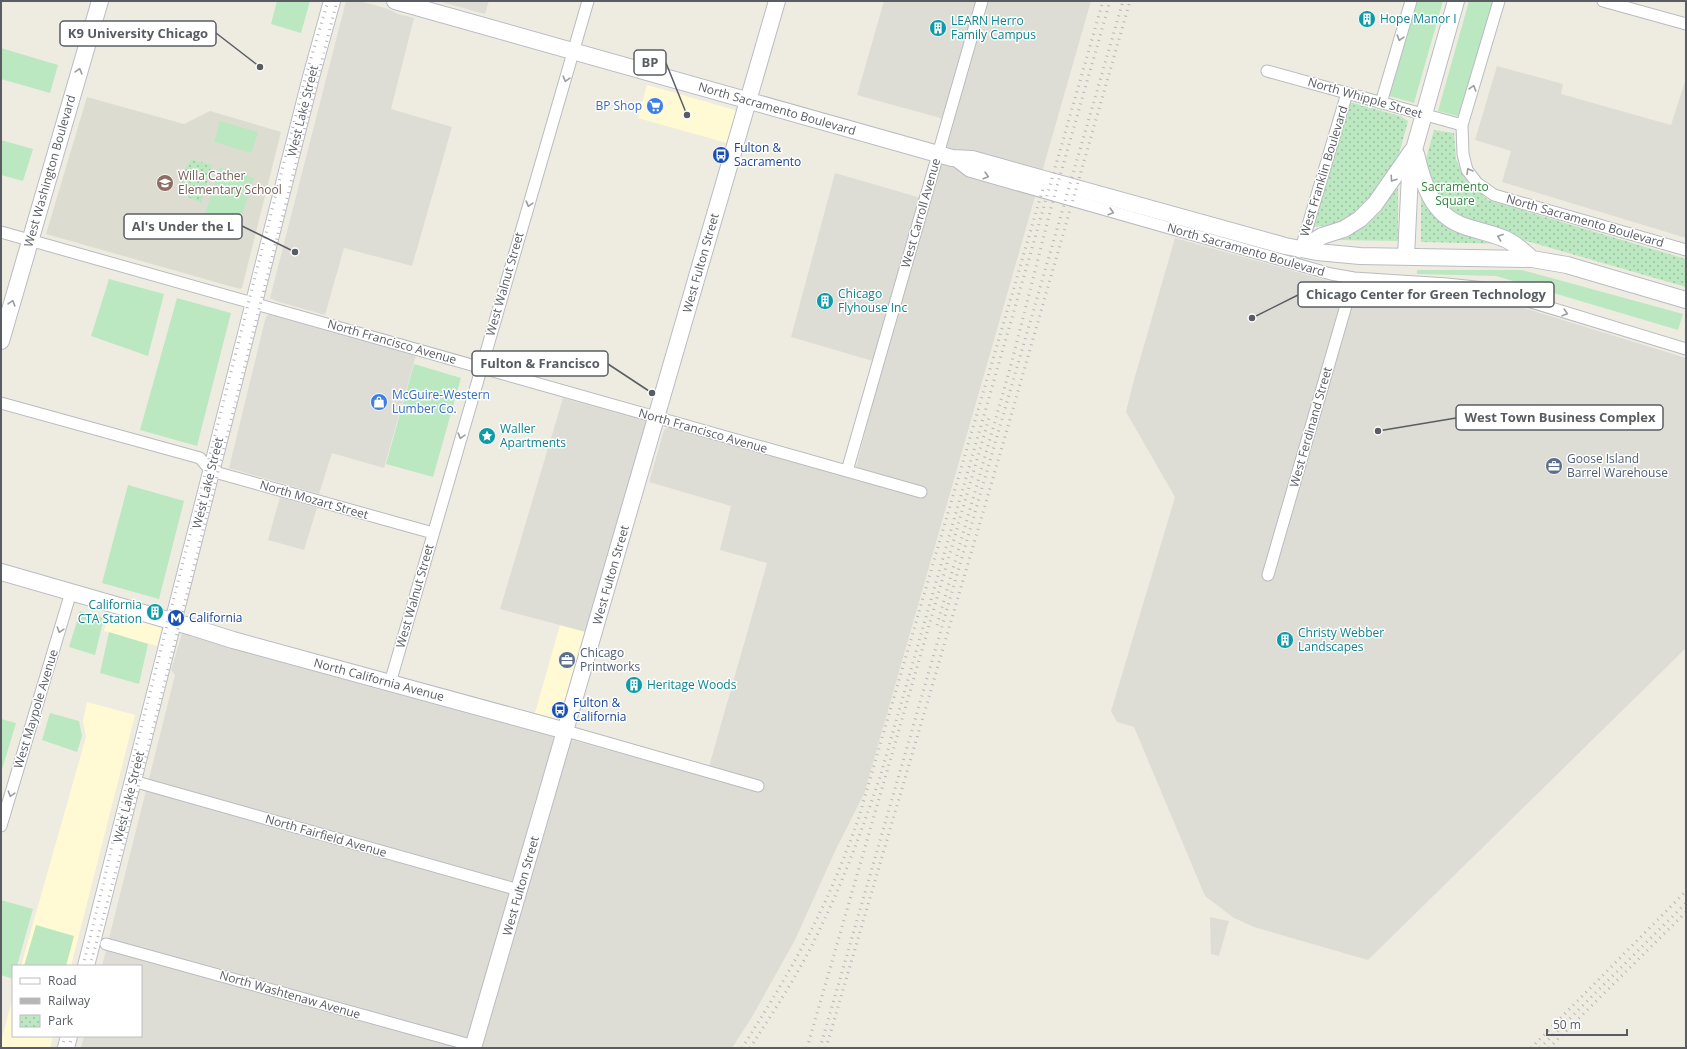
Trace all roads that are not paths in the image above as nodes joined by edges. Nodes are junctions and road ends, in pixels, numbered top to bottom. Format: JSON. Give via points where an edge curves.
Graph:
{"nodes":[{"id":1,"x":100,"y":1,"type":"edge"},
{"id":2,"x":395,"y":1,"type":"edge"},
{"id":3,"x":588,"y":1,"type":"edge"},
{"id":4,"x":777,"y":1,"type":"edge"},
{"id":5,"x":982,"y":1,"type":"edge"},
{"id":6,"x":1411,"y":1,"type":"edge"},
{"id":7,"x":1456,"y":1,"type":"edge"},
{"id":8,"x":1499,"y":1,"type":"edge"},
{"id":9,"x":1603,"y":1,"type":"edge"},
{"id":10,"x":332,"y":4,"type":"edge"},
{"id":11,"x":1686,"y":24,"type":"edge"},
{"id":12,"x":574,"y":51,"type":"junction"},
{"id":13,"x":1268,"y":71,"type":"dead end"},
{"id":14,"x":1347,"y":93,"type":"junction"},
{"id":15,"x":748,"y":101,"type":"junction"},
{"id":16,"x":1381,"y":103,"type":"junction"},
{"id":17,"x":1423,"y":114,"type":"junction"},
{"id":18,"x":1462,"y":125,"type":"junction"},
{"id":19,"x":1415,"y":146,"type":"junction"},
{"id":20,"x":945,"y":156,"type":"junction"},
{"id":21,"x":1,"y":232,"type":"edge"},
{"id":22,"x":30,"y":240,"type":"junction"},
{"id":23,"x":1686,"y":250,"type":"edge"},
{"id":24,"x":1299,"y":257,"type":"junction"},
{"id":25,"x":1406,"y":257,"type":"junction"},
{"id":26,"x":1532,"y":259,"type":"junction"},
{"id":27,"x":1354,"y":278,"type":"junction"},
{"id":28,"x":1686,"y":300,"type":"edge"},
{"id":29,"x":254,"y":303,"type":"junction"},
{"id":30,"x":1,"y":341,"type":"edge"},
{"id":31,"x":1686,"y":349,"type":"edge"},
{"id":32,"x":481,"y":368,"type":"junction"},
{"id":33,"x":1,"y":402,"type":"edge"},
{"id":34,"x":657,"y":417,"type":"junction"},
{"id":35,"x":216,"y":454,"type":"junction"},
{"id":36,"x":200,"y":458,"type":"junction"},
{"id":37,"x":211,"y":471,"type":"junction"},
{"id":38,"x":847,"y":471,"type":"junction"},
{"id":39,"x":921,"y":492,"type":"dead end"},
{"id":40,"x":434,"y":533,"type":"junction"},
{"id":41,"x":1,"y":572,"type":"edge"},
{"id":42,"x":1268,"y":575,"type":"dead end"},
{"id":43,"x":71,"y":592,"type":"junction"},
{"id":44,"x":169,"y":623,"type":"junction"},
{"id":45,"x":390,"y":683,"type":"junction"},
{"id":46,"x":566,"y":731,"type":"junction"},
{"id":47,"x":133,"y":781,"type":"junction"},
{"id":48,"x":758,"y":786,"type":"dead end"},
{"id":49,"x":1,"y":826,"type":"edge"},
{"id":50,"x":519,"y":890,"type":"junction"},
{"id":51,"x":97,"y":942,"type":"junction"},
{"id":52,"x":86,"y":965,"type":"edge"},
{"id":53,"x":69,"y":1037,"type":"edge"},
{"id":54,"x":473,"y":1047,"type":"edge"},
{"id":55,"x":66,"y":1048,"type":"edge"}],
"edges":[{"from":22,"to":1,"type":"street","name":"West Washington Boulevard","one_way":true},
{"from":2,"to":12,"type":"street","name":"North Sacramento Boulevard"},
{"from":3,"to":12,"type":"street","name":"West Walnut Street"},
{"from":4,"to":15,"type":"street","name":"West Fulton Street"},
{"from":5,"to":20,"type":"street","name":"West Carroll Avenue"},
{"from":6,"to":16,"type":"street","one_way":true},
{"from":7,"to":17,"type":"street"},
{"from":18,"to":8,"type":"street","one_way":true},
{"from":9,"to":11,"type":"street"},
{"from":10,"to":29,"type":"street","name":"West Lake Street"},
{"from":12,"to":15,"type":"street","name":"North Sacramento Boulevard"},
{"from":12,"to":32,"type":"street","name":"West Walnut Street","one_way":true},
{"from":13,"to":14,"type":"street","name":"North Whipple Street"},
{"from":14,"to":16,"type":"street","name":"North Whipple Street"},
{"from":14,"to":24,"type":"street","name":"West Franklin Boulevard"},
{"from":15,"to":20,"type":"street","name":"North Sacramento Boulevard"},
{"from":15,"to":34,"type":"street","name":"West Fulton Street"},
{"from":16,"to":17,"type":"street","name":"North Whipple Street"},
{"from":17,"to":18,"type":"street","name":"North Whipple Street"},
{"from":17,"to":19,"type":"street"},
{"from":23,"to":18,"type":"street","name":"North Sacramento Boulevard","one_way":true,"via":[[1494,195],[1477,183],[1467,170],[1463,154]]},
{"from":19,"to":24,"type":"street","one_way":true,"via":[[1375,204],[1360,219],[1344,229],[1322,236]]},
{"from":19,"to":25,"type":"street","via":[[1410,174]]},
{"from":26,"to":19,"type":"street","one_way":true,"via":[[1506,239],[1460,224],[1442,214],[1424,186]]},
{"from":20,"to":24,"type":"street","name":"North Sacramento Boulevard","via":[[972,159],[1249,237]]},
{"from":20,"to":38,"type":"street","name":"West Carroll Avenue"},
{"from":21,"to":22,"type":"street","name":"North Francisco Avenue"},
{"from":22,"to":29,"type":"street","name":"North Francisco Avenue"},
{"from":30,"to":22,"type":"street","name":"West Washington Boulevard","one_way":true},
{"from":24,"to":25,"type":"street","name":"North Sacramento Boulevard"},
{"from":24,"to":27,"type":"street","name":"North Sacramento Boulevard","via":[[1331,274]]},
{"from":25,"to":26,"type":"street","name":"North Sacramento Boulevard"},
{"from":26,"to":28,"type":"street","name":"North Sacramento Boulevard","via":[[1567,265]]},
{"from":27,"to":31,"type":"street","name":"North Sacramento Boulevard","one_way":true,"via":[[1486,288]]},
{"from":27,"to":42,"type":"street","name":"West Ferdinand Street"},
{"from":29,"to":32,"type":"street","name":"North Francisco Avenue"},
{"from":29,"to":35,"type":"street","name":"West Lake Street"},
{"from":32,"to":34,"type":"street","name":"North Francisco Avenue"},
{"from":32,"to":40,"type":"street","name":"West Walnut Street","one_way":true},
{"from":33,"to":36,"type":"street"},
{"from":34,"to":38,"type":"street","name":"North Francisco Avenue"},
{"from":34,"to":46,"type":"street","name":"West Fulton Street"},
{"from":35,"to":36,"type":"street"},
{"from":35,"to":37,"type":"street","name":"West Lake Street"},
{"from":36,"to":37,"type":"street"},
{"from":37,"to":40,"type":"street","name":"North Mozart Street"},
{"from":37,"to":44,"type":"street","name":"West Lake Street","via":[[192,548],[179,558]]},
{"from":38,"to":39,"type":"street","name":"North Francisco Avenue"},
{"from":40,"to":45,"type":"street","name":"West Walnut Street"},
{"from":41,"to":43,"type":"street","name":"North California Avenue"},
{"from":43,"to":44,"type":"street","name":"North California Avenue"},
{"from":43,"to":49,"type":"street","name":"West Maypole Avenue","one_way":true},
{"from":44,"to":45,"type":"street","name":"North California Avenue"},
{"from":44,"to":47,"type":"street","name":"West Lake Street","via":[[166,653]]},
{"from":45,"to":46,"type":"street","name":"North California Avenue"},
{"from":46,"to":48,"type":"street","name":"North California Avenue"},
{"from":46,"to":50,"type":"street","name":"West Fulton Street"},
{"from":47,"to":50,"type":"street","name":"North Fairfield Avenue"},
{"from":47,"to":51,"type":"street","name":"West Lake Street"},
{"from":50,"to":54,"type":"street","name":"West Fulton Street"},
{"from":51,"to":52,"type":"street","name":"West Lake Street"},
{"from":51,"to":54,"type":"street","name":"North Washtenaw Avenue"},
{"from":53,"to":55,"type":"street"}]}
